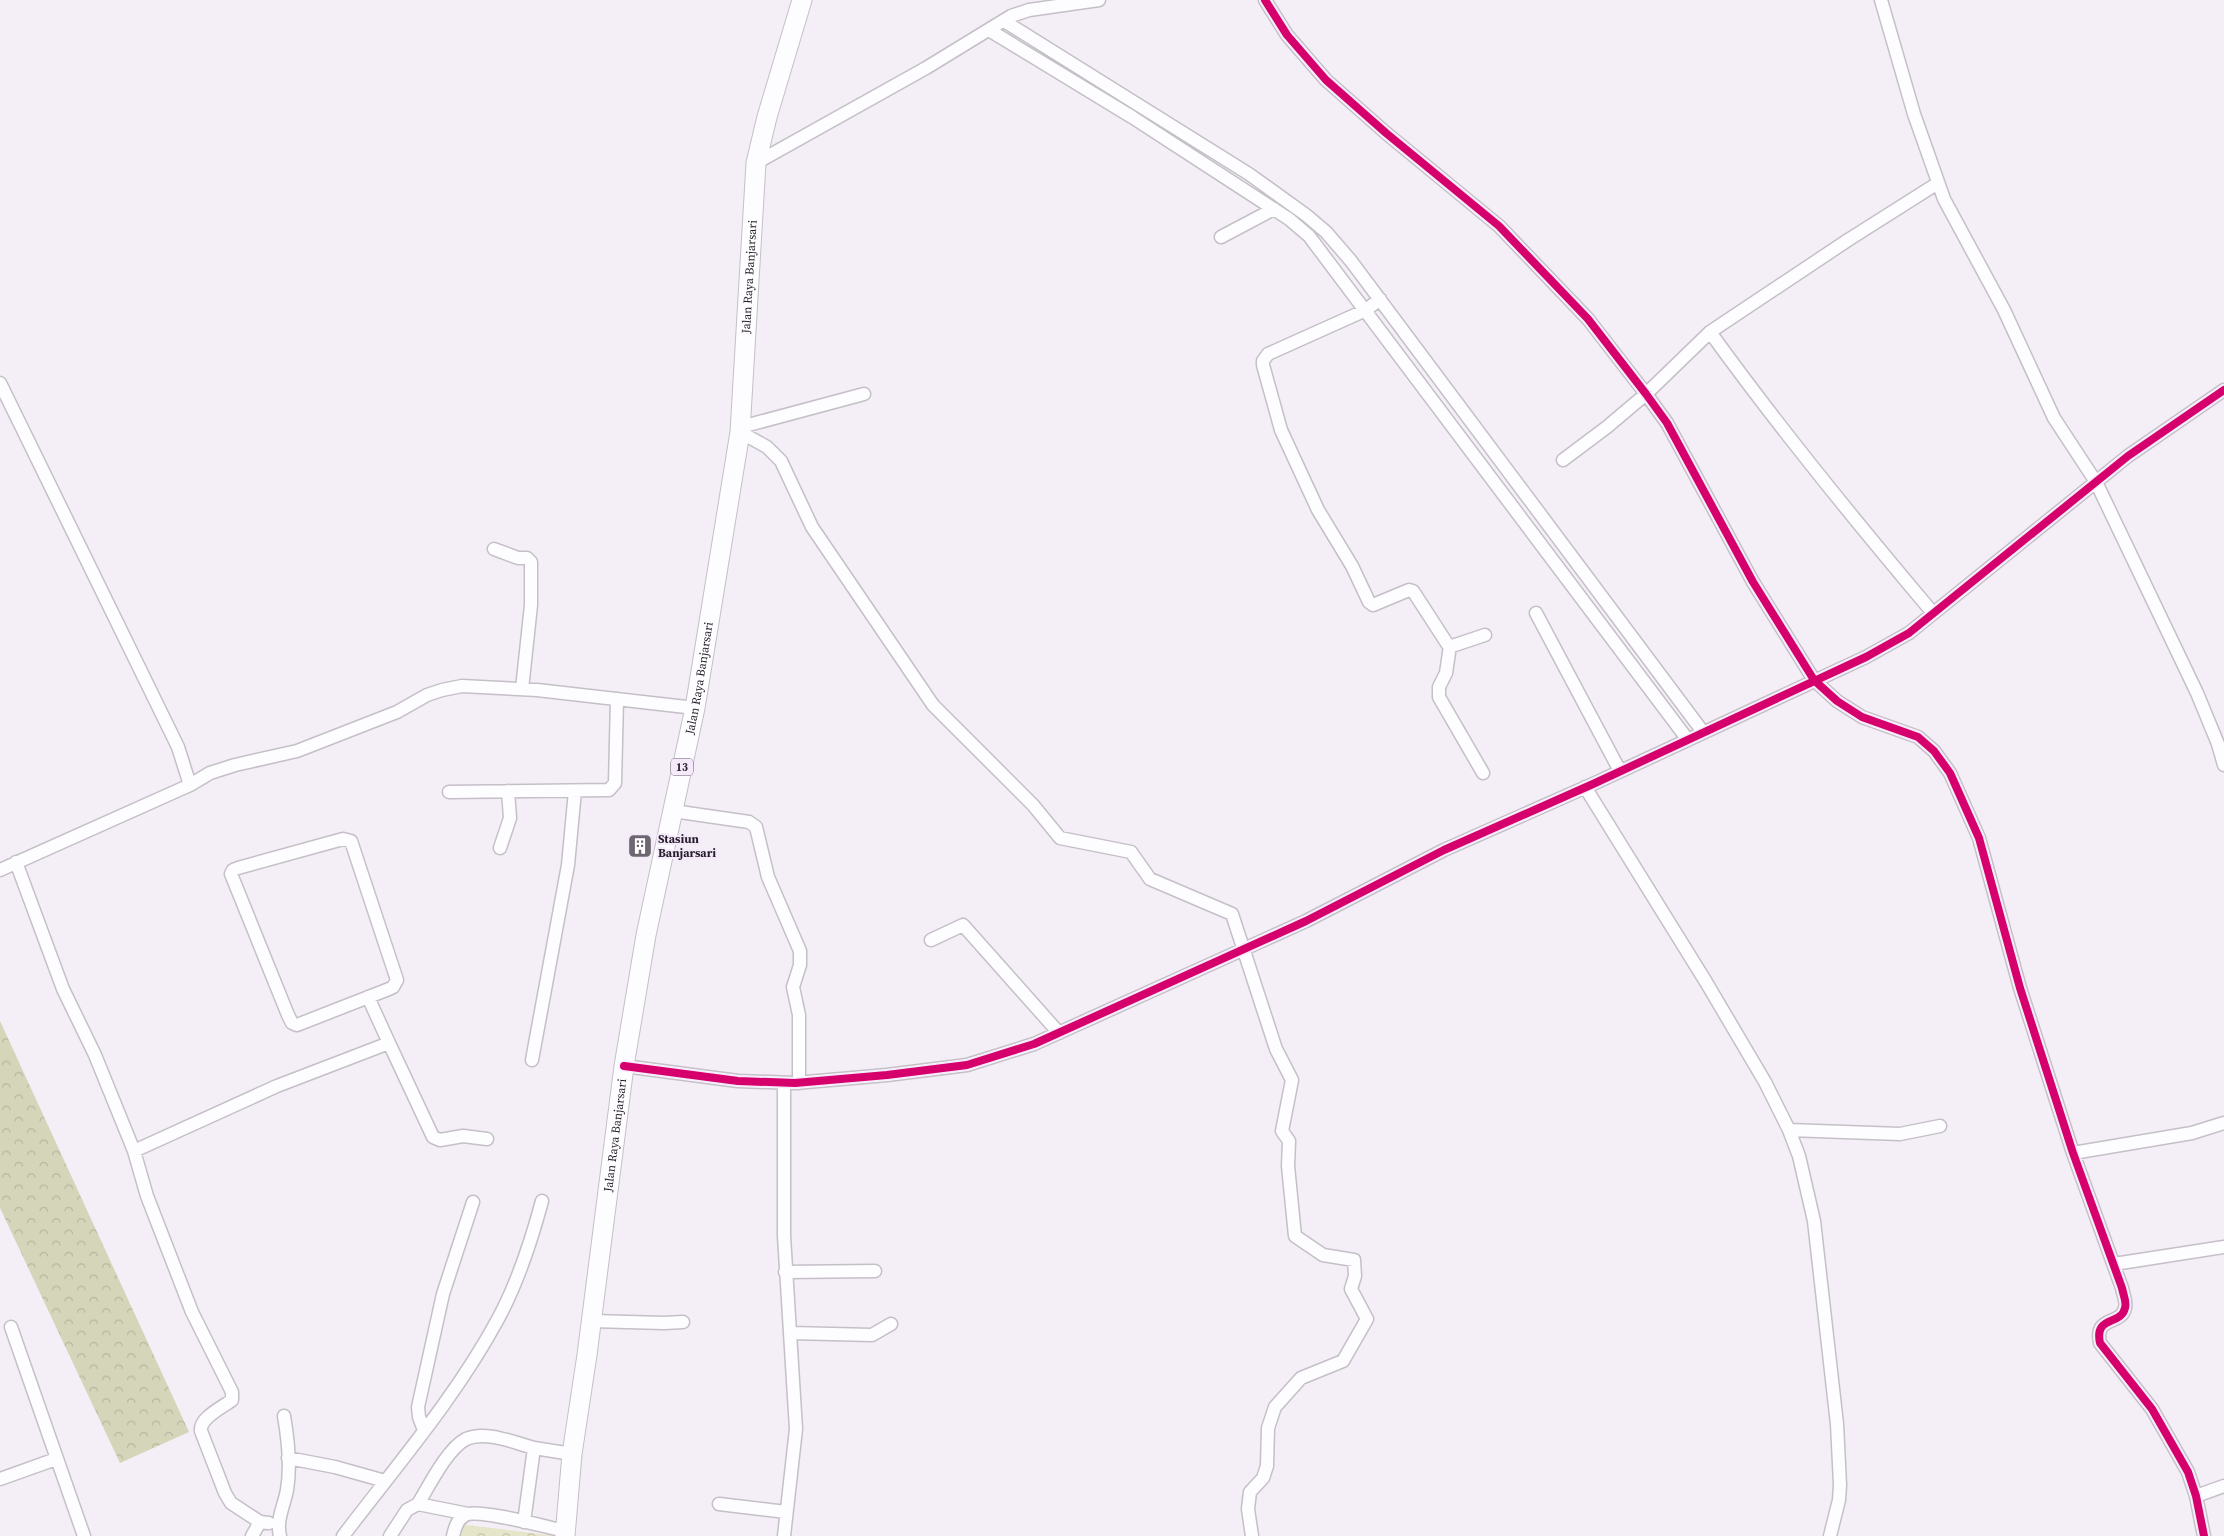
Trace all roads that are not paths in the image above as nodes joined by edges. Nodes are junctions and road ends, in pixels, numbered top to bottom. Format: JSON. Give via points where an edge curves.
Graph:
{"nodes":[{"id":1,"x":802,"y":0,"type":"edge"},
{"id":2,"x":1099,"y":0,"type":"edge"},
{"id":3,"x":1264,"y":0,"type":"edge"},
{"id":4,"x":1881,"y":0,"type":"edge"},
{"id":5,"x":997,"y":25,"type":"junction"},
{"id":6,"x":1204,"y":156,"type":"junction"},
{"id":7,"x":756,"y":163,"type":"junction"},
{"id":8,"x":1938,"y":183,"type":"junction"},
{"id":9,"x":1274,"y":209,"type":"junction"},
{"id":10,"x":1293,"y":214,"type":"junction"},
{"id":11,"x":1220,"y":237,"type":"dead end"},
{"id":12,"x":1344,"y":266,"type":"junction"},
{"id":13,"x":1374,"y":304,"type":"junction"},
{"id":14,"x":1710,"y":332,"type":"junction"},
{"id":15,"x":1429,"y":379,"type":"junction"},
{"id":16,"x":0,"y":383,"type":"edge"},
{"id":17,"x":2224,"y":390,"type":"edge"},
{"id":18,"x":864,"y":394,"type":"dead end"},
{"id":19,"x":1646,"y":394,"type":"junction"},
{"id":20,"x":740,"y":430,"type":"junction"},
{"id":21,"x":1563,"y":460,"type":"dead end"},
{"id":22,"x":2096,"y":482,"type":"junction"},
{"id":23,"x":494,"y":549,"type":"dead end"},
{"id":24,"x":1536,"y":613,"type":"dead end"},
{"id":25,"x":1934,"y":613,"type":"junction"},
{"id":26,"x":1607,"y":618,"type":"junction"},
{"id":27,"x":1485,"y":635,"type":"dead end"},
{"id":28,"x":1450,"y":646,"type":"junction"},
{"id":29,"x":1814,"y":680,"type":"junction"},
{"id":30,"x":522,"y":689,"type":"junction"},
{"id":31,"x":617,"y":699,"type":"junction"},
{"id":32,"x":695,"y":708,"type":"junction"},
{"id":33,"x":1703,"y":732,"type":"junction"},
{"id":34,"x":1688,"y":740,"type":"junction"},
{"id":35,"x":2224,"y":765,"type":"edge"},
{"id":36,"x":1620,"y":771,"type":"junction"},
{"id":37,"x":1483,"y":774,"type":"dead end"},
{"id":38,"x":190,"y":785,"type":"junction"},
{"id":39,"x":1585,"y":787,"type":"junction"},
{"id":40,"x":508,"y":791,"type":"junction"},
{"id":41,"x":576,"y":791,"type":"junction"},
{"id":42,"x":449,"y":792,"type":"dead end"},
{"id":43,"x":673,"y":811,"type":"junction"},
{"id":44,"x":500,"y":848,"type":"dead end"},
{"id":45,"x":16,"y":862,"type":"junction"},
{"id":46,"x":0,"y":870,"type":"edge"},
{"id":47,"x":931,"y":940,"type":"dead end"},
{"id":48,"x":1244,"y":948,"type":"junction"},
{"id":49,"x":368,"y":997,"type":"junction"},
{"id":50,"x":1059,"y":1032,"type":"junction"},
{"id":51,"x":388,"y":1043,"type":"junction"},
{"id":52,"x":532,"y":1060,"type":"dead end"},
{"id":53,"x":624,"y":1066,"type":"junction"},
{"id":54,"x":784,"y":1083,"type":"junction"},
{"id":55,"x":800,"y":1083,"type":"junction"},
{"id":56,"x":2224,"y":1123,"type":"edge"},
{"id":57,"x":1940,"y":1126,"type":"dead end"},
{"id":58,"x":1789,"y":1130,"type":"junction"},
{"id":59,"x":487,"y":1139,"type":"dead end"},
{"id":60,"x":134,"y":1151,"type":"junction"},
{"id":61,"x":2073,"y":1153,"type":"junction"},
{"id":62,"x":542,"y":1201,"type":"dead end"},
{"id":63,"x":473,"y":1202,"type":"dead end"},
{"id":64,"x":2224,"y":1247,"type":"edge"},
{"id":65,"x":2114,"y":1264,"type":"junction"},
{"id":66,"x":875,"y":1271,"type":"dead end"},
{"id":67,"x":785,"y":1272,"type":"junction"},
{"id":68,"x":592,"y":1320,"type":"junction"},
{"id":69,"x":684,"y":1322,"type":"dead end"},
{"id":70,"x":891,"y":1324,"type":"dead end"},
{"id":71,"x":11,"y":1327,"type":"dead end"},
{"id":72,"x":791,"y":1333,"type":"junction"},
{"id":73,"x":284,"y":1416,"type":"dead end"},
{"id":74,"x":424,"y":1430,"type":"junction"},
{"id":75,"x":534,"y":1448,"type":"junction"},
{"id":76,"x":572,"y":1454,"type":"junction"},
{"id":77,"x":288,"y":1458,"type":"junction"},
{"id":78,"x":56,"y":1459,"type":"junction"},
{"id":79,"x":0,"y":1479,"type":"edge"},
{"id":80,"x":385,"y":1481,"type":"junction"},
{"id":81,"x":2224,"y":1486,"type":"edge"},
{"id":82,"x":2196,"y":1496,"type":"junction"},
{"id":83,"x":418,"y":1504,"type":"junction"},
{"id":84,"x":719,"y":1504,"type":"dead end"},
{"id":85,"x":786,"y":1512,"type":"junction"},
{"id":86,"x":468,"y":1514,"type":"junction"},
{"id":87,"x":260,"y":1522,"type":"junction"},
{"id":88,"x":524,"y":1522,"type":"junction"},
{"id":89,"x":280,"y":1530,"type":"edge"},
{"id":90,"x":565,"y":1534,"type":"edge"},
{"id":91,"x":84,"y":1536,"type":"edge"},
{"id":92,"x":252,"y":1536,"type":"edge"},
{"id":93,"x":343,"y":1536,"type":"edge"},
{"id":94,"x":390,"y":1536,"type":"edge"},
{"id":95,"x":453,"y":1536,"type":"edge"},
{"id":96,"x":784,"y":1536,"type":"edge"},
{"id":97,"x":1252,"y":1536,"type":"edge"},
{"id":98,"x":1830,"y":1536,"type":"edge"},
{"id":99,"x":2204,"y":1536,"type":"edge"}],
"edges":[{"from":1,"to":7,"type":"highway","name":"Jalan Raya Banjarsari","number":"13"},
{"from":2,"to":5,"type":"street","via":[[1029,10]]},
{"from":3,"to":19,"type":"street","via":[[1287,35],[1326,80],[1499,226],[1588,319]]},
{"from":4,"to":8,"type":"street"},
{"from":5,"to":6,"type":"street"},
{"from":5,"to":6,"type":"street"},
{"from":5,"to":7,"type":"street"},
{"from":6,"to":9,"type":"street"},
{"from":6,"to":10,"type":"street","via":[[1249,174]]},
{"from":7,"to":20,"type":"highway","name":"Jalan Raya Banjarsari","number":"13"},
{"from":8,"to":14,"type":"street"},
{"from":8,"to":22,"type":"street","via":[[2004,310],[2054,418]]},
{"from":9,"to":10,"type":"street"},
{"from":9,"to":11,"type":"street"},
{"from":10,"to":12,"type":"street","via":[[1310,236]]},
{"from":10,"to":12,"type":"street","via":[[1326,232]]},
{"from":12,"to":13,"type":"street"},
{"from":12,"to":13,"type":"street"},
{"from":13,"to":15,"type":"street"},
{"from":13,"to":15,"type":"street"},
{"from":13,"to":28,"type":"street","via":[[1268,354],[1262,361],[1281,430],[1318,510],[1352,566],[1369,602],[1373,605],[1413,591]]},
{"from":14,"to":19,"type":"street"},
{"from":14,"to":25,"type":"street","via":[[1858,524]]},
{"from":15,"to":26,"type":"street"},
{"from":16,"to":38,"type":"street","via":[[178,747]]},
{"from":17,"to":22,"type":"street"},
{"from":18,"to":20,"type":"street"},
{"from":19,"to":21,"type":"street"},
{"from":19,"to":29,"type":"street","via":[[1667,423],[1753,582]]},
{"from":20,"to":32,"type":"highway","name":"Jalan Raya Banjarsari","number":"13"},
{"from":20,"to":48,"type":"street","via":[[767,447],[781,461],[812,527],[933,705],[1033,805],[1060,838],[1130,852],[1150,879],[1232,914]]},
{"from":22,"to":25,"type":"street"},
{"from":22,"to":35,"type":"street","via":[[2197,693]]},
{"from":23,"to":30,"type":"street","via":[[518,558],[528,558],[531,562],[530,620]]},
{"from":24,"to":36,"type":"street"},
{"from":25,"to":29,"type":"street","via":[[1901,638]]},
{"from":26,"to":33,"type":"street"},
{"from":26,"to":34,"type":"street"},
{"from":27,"to":28,"type":"street"},
{"from":28,"to":37,"type":"street","via":[[1446,673],[1438,692]]},
{"from":29,"to":33,"type":"street"},
{"from":29,"to":61,"type":"street","via":[[1837,701],[1862,717],[1918,737],[1950,773],[1979,838],[2020,988]]},
{"from":30,"to":31,"type":"street"},
{"from":30,"to":38,"type":"street","via":[[462,686],[442,690],[397,712],[297,751],[235,765],[210,773]]},
{"from":31,"to":32,"type":"street"},
{"from":31,"to":41,"type":"street","via":[[615,783],[609,790]]},
{"from":32,"to":43,"type":"highway","name":"Jalan Raya Banjarsari","number":"13"},
{"from":33,"to":34,"type":"street"},
{"from":34,"to":36,"type":"street"},
{"from":36,"to":39,"type":"street"},
{"from":38,"to":45,"type":"street"},
{"from":39,"to":48,"type":"street","via":[[1444,850],[1306,921]]},
{"from":39,"to":58,"type":"street","via":[[1706,982],[1765,1082]]},
{"from":40,"to":41,"type":"street"},
{"from":40,"to":42,"type":"street"},
{"from":40,"to":44,"type":"street","via":[[510,818]]},
{"from":41,"to":52,"type":"street","via":[[568,865]]},
{"from":43,"to":53,"type":"highway","name":"Jalan Raya Banjarsari","number":"13","via":[[646,936]]},
{"from":43,"to":55,"type":"street","via":[[749,822],[756,827],[768,876],[801,959],[793,987],[799,1015]]},
{"from":45,"to":46,"type":"street"},
{"from":45,"to":60,"type":"street","via":[[64,989]]},
{"from":47,"to":50,"type":"street","via":[[963,925]]},
{"from":48,"to":50,"type":"street"},
{"from":48,"to":97,"type":"street","via":[[1276,1049],[1292,1080],[1282,1131],[1289,1141],[1288,1166],[1296,1236],[1323,1255],[1354,1260],[1355,1276],[1351,1289],[1367,1319],[1343,1361],[1301,1378],[1275,1407],[1268,1428],[1267,1466],[1250,1492],[1248,1508]]},
{"from":49,"to":49,"type":"street","via":[[393,987],[397,980],[351,841],[344,839],[233,870],[231,874],[292,1023],[297,1025]]},
{"from":49,"to":51,"type":"street"},
{"from":50,"to":55,"type":"street","via":[[1034,1044],[967,1065]]},
{"from":51,"to":59,"type":"street","via":[[434,1137],[440,1140],[467,1136]]},
{"from":51,"to":60,"type":"street","via":[[277,1086]]},
{"from":53,"to":54,"type":"street","via":[[738,1081]]},
{"from":53,"to":68,"type":"highway","name":"Jalan Raya Banjarsari","number":"13"},
{"from":54,"to":55,"type":"street"},
{"from":54,"to":67,"type":"street"},
{"from":56,"to":61,"type":"street","via":[[2192,1133]]},
{"from":57,"to":58,"type":"street","via":[[1900,1134]]},
{"from":58,"to":98,"type":"street","via":[[1808,1187],[1814,1220],[1837,1424],[1840,1485]]},
{"from":60,"to":87,"type":"street","via":[[147,1196],[192,1312],[232,1392],[232,1400],[204,1422],[201,1431],[225,1493],[231,1502]]},
{"from":61,"to":65,"type":"street"},
{"from":62,"to":74,"type":"street","via":[[530,1244],[498,1318],[468,1368]]},
{"from":63,"to":74,"type":"street","via":[[436,1321],[418,1407]]},
{"from":64,"to":65,"type":"street"},
{"from":65,"to":82,"type":"street","via":[[2126,1307],[2123,1313],[2101,1327],[2098,1333],[2100,1343],[2152,1409],[2188,1472]]},
{"from":66,"to":67,"type":"street"},
{"from":67,"to":72,"type":"street"},
{"from":68,"to":69,"type":"street"},
{"from":68,"to":76,"type":"highway","name":"Jalan Raya Banjarsari","number":"13"},
{"from":70,"to":72,"type":"street","via":[[872,1335]]},
{"from":71,"to":78,"type":"street"},
{"from":72,"to":85,"type":"street","via":[[796,1429]]},
{"from":73,"to":77,"type":"street"},
{"from":74,"to":80,"type":"street"},
{"from":75,"to":76,"type":"street"},
{"from":75,"to":83,"type":"street","via":[[494,1438],[466,1439],[452,1452]]},
{"from":75,"to":88,"type":"street"},
{"from":76,"to":90,"type":"highway","name":"Jalan Raya Banjarsari","number":"13"},
{"from":77,"to":80,"type":"street"},
{"from":77,"to":89,"type":"street"},
{"from":78,"to":79,"type":"street"},
{"from":78,"to":91,"type":"street"},
{"from":80,"to":93,"type":"street"},
{"from":81,"to":82,"type":"street"},
{"from":82,"to":99,"type":"street"},
{"from":83,"to":86,"type":"street"},
{"from":83,"to":94,"type":"street","via":[[407,1510]]},
{"from":84,"to":85,"type":"street"},
{"from":85,"to":96,"type":"street"},
{"from":86,"to":88,"type":"street"},
{"from":86,"to":95,"type":"street","via":[[456,1524]]},
{"from":87,"to":89,"type":"street"},
{"from":87,"to":92,"type":"street"},
{"from":88,"to":90,"type":"street"}]}
